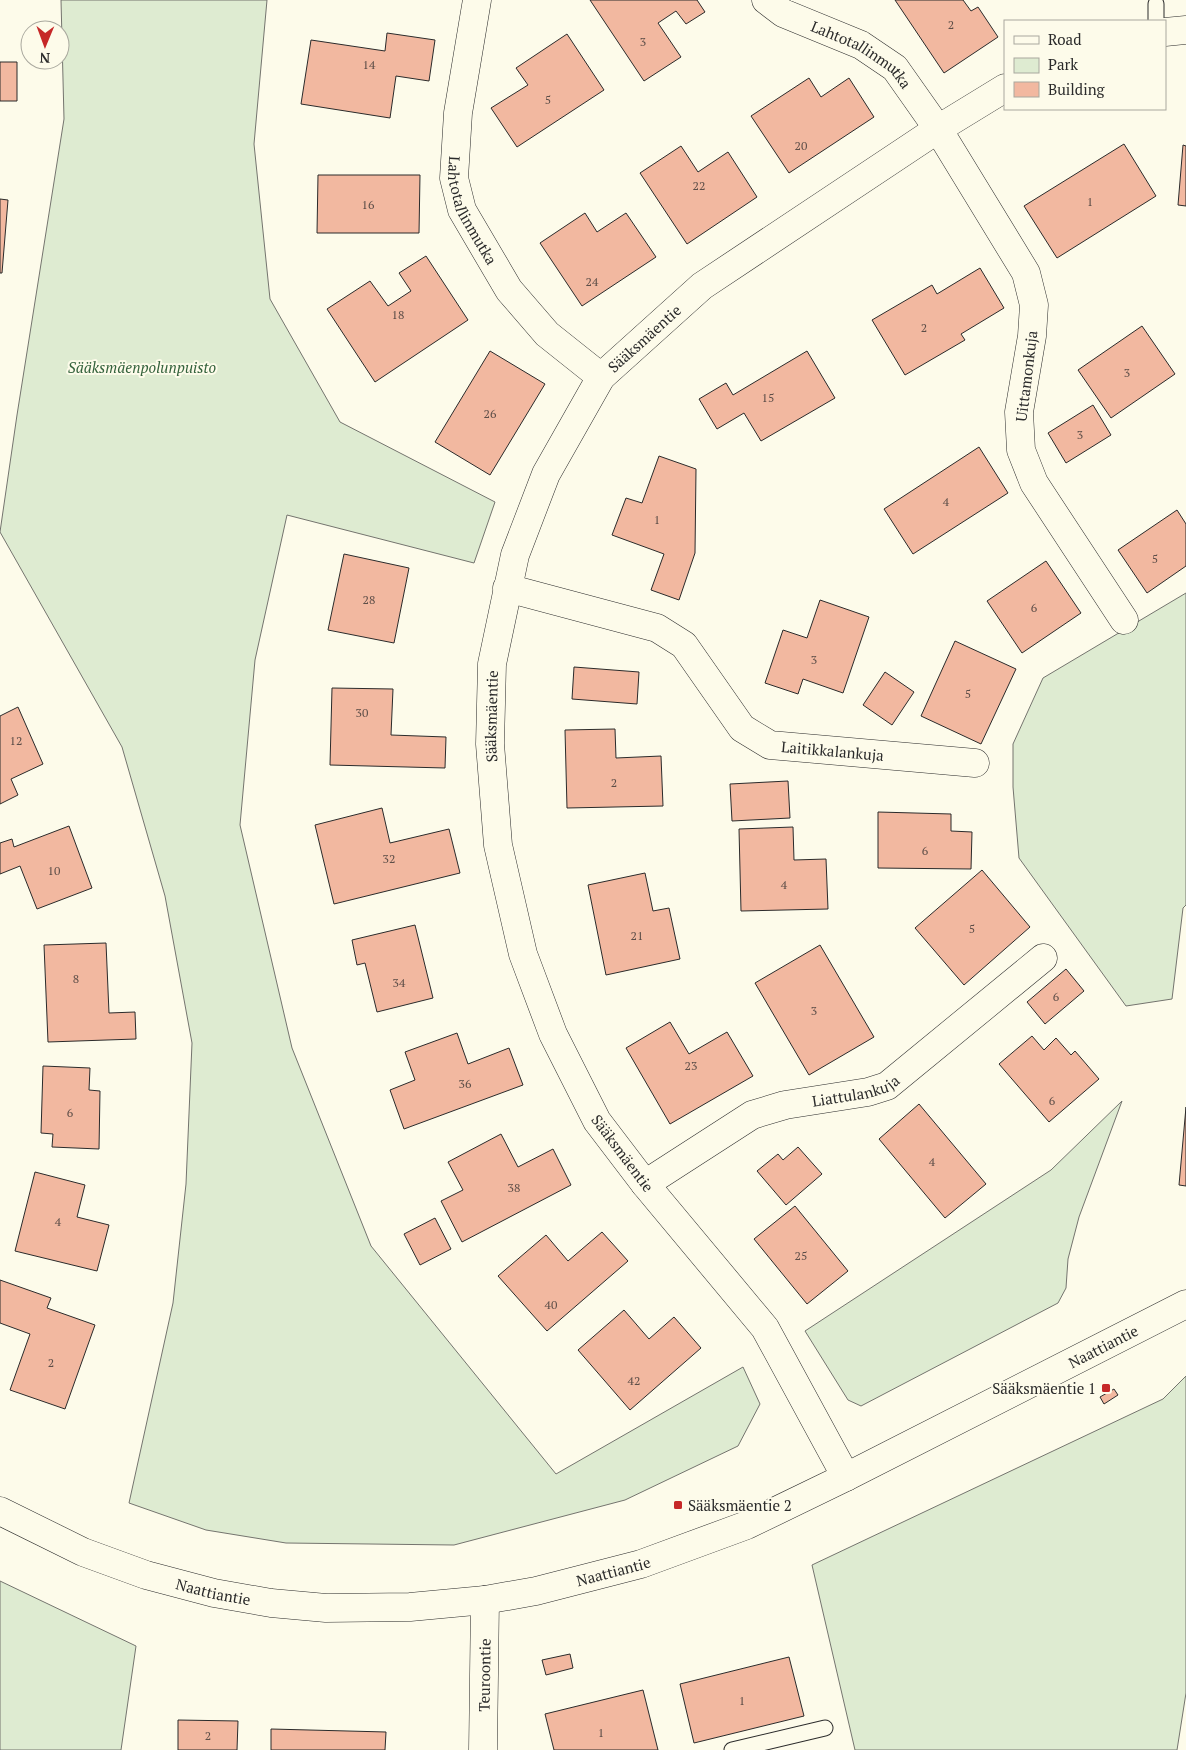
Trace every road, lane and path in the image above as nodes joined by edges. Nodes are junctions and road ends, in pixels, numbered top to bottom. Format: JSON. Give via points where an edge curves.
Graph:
{"nodes":[{"id":1,"x":477,"y":0,"type":"edge"},
{"id":2,"x":766,"y":0,"type":"edge"},
{"id":3,"x":1156,"y":4,"type":"dead end"},
{"id":4,"x":1156,"y":20,"type":"edge"},
{"id":5,"x":1186,"y":30,"type":"edge"},
{"id":6,"x":1166,"y":32,"type":"edge"},
{"id":7,"x":1004,"y":89,"type":"edge"},
{"id":8,"x":938,"y":129,"type":"junction"},
{"id":9,"x":601,"y":377,"type":"junction"},
{"id":10,"x":507,"y":588,"type":"junction"},
{"id":11,"x":1124,"y":620,"type":"dead end"},
{"id":12,"x":975,"y":763,"type":"dead end"},
{"id":13,"x":1043,"y":958,"type":"dead end"},
{"id":14,"x":645,"y":1184,"type":"junction"},
{"id":15,"x":1186,"y":1304,"type":"edge"},
{"id":16,"x":846,"y":1477,"type":"junction"},
{"id":17,"x":0,"y":1511,"type":"edge"},
{"id":18,"x":485,"y":1600,"type":"junction"},
{"id":19,"x":825,"y":1728,"type":"dead end"},
{"id":20,"x":483,"y":1750,"type":"edge"},
{"id":21,"x":732,"y":1750,"type":"edge"}],
"edges":[{"from":1,"to":9,"type":"street","name":"Lahtotallinmutka","via":[[458,113],[454,178],[462,210],[509,290],[546,334]]},
{"from":2,"to":8,"type":"street","name":"Lahtotallinmutka","via":[[783,13],[861,45],[895,68]]},
{"from":3,"to":4,"type":"lane"},
{"from":5,"to":6,"type":"street"},
{"from":7,"to":8,"type":"street","name":"Sääksmäentie"},
{"from":8,"to":9,"type":"street","name":"Sääksmäentie","via":[[702,286]]},
{"from":8,"to":11,"type":"street","name":"Uittamonkuja","via":[[1026,273],[1034,305],[1019,412],[1021,450],[1034,484]]},
{"from":9,"to":10,"type":"street","name":"Sääksmäentie","via":[[546,474],[515,555]]},
{"from":10,"to":12,"type":"street","name":"Laitikkalankuja","via":[[657,628],[684,645],[742,728],[770,745]]},
{"from":10,"to":14,"type":"street","name":"Sääksmäentie","via":[[492,664],[490,744],[498,845],[522,954],[553,1034],[597,1122]]},
{"from":13,"to":14,"type":"street","name":"Liattulankuja","via":[[887,1086],[785,1105],[752,1115]]},
{"from":14,"to":16,"type":"street","name":"Sääksmäentie","via":[[765,1328]]},
{"from":15,"to":16,"type":"street","name":"Naattiantie"},
{"from":16,"to":18,"type":"street","name":"Naattiantie","via":[[747,1524],[641,1564],[536,1591]]},
{"from":17,"to":18,"type":"street","name":"Naattiantie","via":[[83,1552],[146,1575],[270,1603],[326,1608],[410,1607]]},
{"from":18,"to":20,"type":"street","name":"Teuroontie"},
{"from":19,"to":21,"type":"lane"}]}
